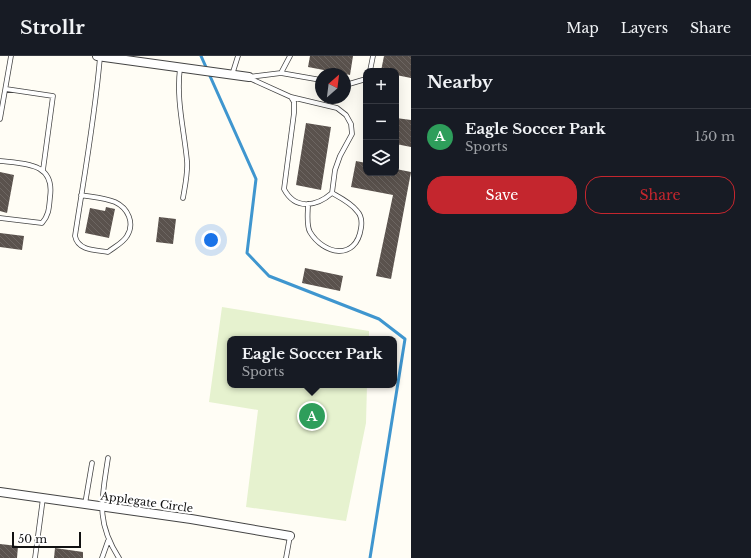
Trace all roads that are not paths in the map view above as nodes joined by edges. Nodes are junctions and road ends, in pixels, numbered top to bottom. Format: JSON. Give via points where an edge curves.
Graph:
{"nodes":[{"id":1,"x":11,"y":56,"type":"edge"},
{"id":2,"x":97,"y":56,"type":"edge"},
{"id":3,"x":100,"y":56,"type":"edge"},
{"id":4,"x":238,"y":56,"type":"edge"},
{"id":5,"x":290,"y":56,"type":"edge"},
{"id":6,"x":373,"y":56,"type":"edge"},
{"id":7,"x":138,"y":59,"type":"edge"},
{"id":8,"x":180,"y":67,"type":"junction"},
{"id":9,"x":371,"y":68,"type":"edge"},
{"id":10,"x":281,"y":73,"type":"junction"},
{"id":11,"x":232,"y":75,"type":"junction"},
{"id":12,"x":248,"y":77,"type":"junction"},
{"id":13,"x":315,"y":79,"type":"edge"},
{"id":14,"x":363,"y":80,"type":"edge"},
{"id":15,"x":351,"y":83,"type":"edge"},
{"id":16,"x":6,"y":89,"type":"junction"},
{"id":17,"x":291,"y":96,"type":"junction"},
{"id":18,"x":0,"y":119,"type":"edge"},
{"id":19,"x":0,"y":161,"type":"edge"},
{"id":20,"x":43,"y":170,"type":"junction"},
{"id":21,"x":332,"y":193,"type":"junction"},
{"id":22,"x":81,"y":195,"type":"junction"},
{"id":23,"x":183,"y":198,"type":"dead end"},
{"id":24,"x":308,"y":204,"type":"junction"},
{"id":25,"x":0,"y":218,"type":"edge"},
{"id":26,"x":108,"y":458,"type":"dead end"},
{"id":27,"x":92,"y":463,"type":"dead end"},
{"id":28,"x":0,"y":492,"type":"edge"},
{"id":29,"x":44,"y":498,"type":"junction"},
{"id":30,"x":85,"y":504,"type":"junction"},
{"id":31,"x":101,"y":506,"type":"junction"},
{"id":32,"x":290,"y":536,"type":"joint"},
{"id":33,"x":108,"y":542,"type":"junction"},
{"id":34,"x":35,"y":558,"type":"edge"},
{"id":35,"x":102,"y":558,"type":"edge"},
{"id":36,"x":119,"y":558,"type":"edge"},
{"id":37,"x":286,"y":558,"type":"edge"}],
"edges":[{"from":1,"to":16,"type":"lane"},
{"from":2,"to":3,"type":"street"},
{"from":3,"to":7,"type":"street"},
{"from":3,"to":22,"type":"lane","via":[[96,102]]},
{"from":4,"to":11,"type":"lane"},
{"from":5,"to":10,"type":"lane"},
{"from":6,"to":9,"type":"lane"},
{"from":7,"to":8,"type":"street"},
{"from":8,"to":11,"type":"street"},
{"from":8,"to":23,"type":"lane","via":[[180,119],[188,162]]},
{"from":10,"to":12,"type":"lane"},
{"from":10,"to":13,"type":"lane"},
{"from":11,"to":12,"type":"street"},
{"from":12,"to":17,"type":"lane"},
{"from":14,"to":15,"type":"lane"},
{"from":16,"to":18,"type":"lane"},
{"from":16,"to":20,"type":"lane","via":[[53,96]]},
{"from":17,"to":21,"type":"lane","via":[[336,108],[346,115],[351,124],[352,134],[338,163]]},
{"from":17,"to":24,"type":"lane","via":[[294,113],[284,188],[288,196],[296,202]]},
{"from":19,"to":20,"type":"lane","via":[[31,165]]},
{"from":20,"to":25,"type":"lane","via":[[52,186],[48,217],[42,223]]},
{"from":21,"to":24,"type":"lane","via":[[318,203]]},
{"from":21,"to":24,"type":"lane","via":[[358,212],[362,222],[359,239],[355,246],[347,251],[329,248],[310,232]]},
{"from":22,"to":22,"type":"lane","via":[[76,241],[83,248],[108,252],[128,235],[130,216],[125,208],[115,202]]},
{"from":26,"to":31,"type":"lane"},
{"from":27,"to":30,"type":"lane"},
{"from":28,"to":29,"type":"street","name":"Applegate Circle"},
{"from":29,"to":30,"type":"street","name":"Applegate Circle"},
{"from":29,"to":34,"type":"lane"},
{"from":30,"to":31,"type":"street","name":"Applegate Circle"},
{"from":31,"to":32,"type":"street","name":"Applegate Circle"},
{"from":31,"to":33,"type":"lane"},
{"from":32,"to":37,"type":"lane"},
{"from":33,"to":35,"type":"lane"},
{"from":33,"to":36,"type":"lane"}]}
